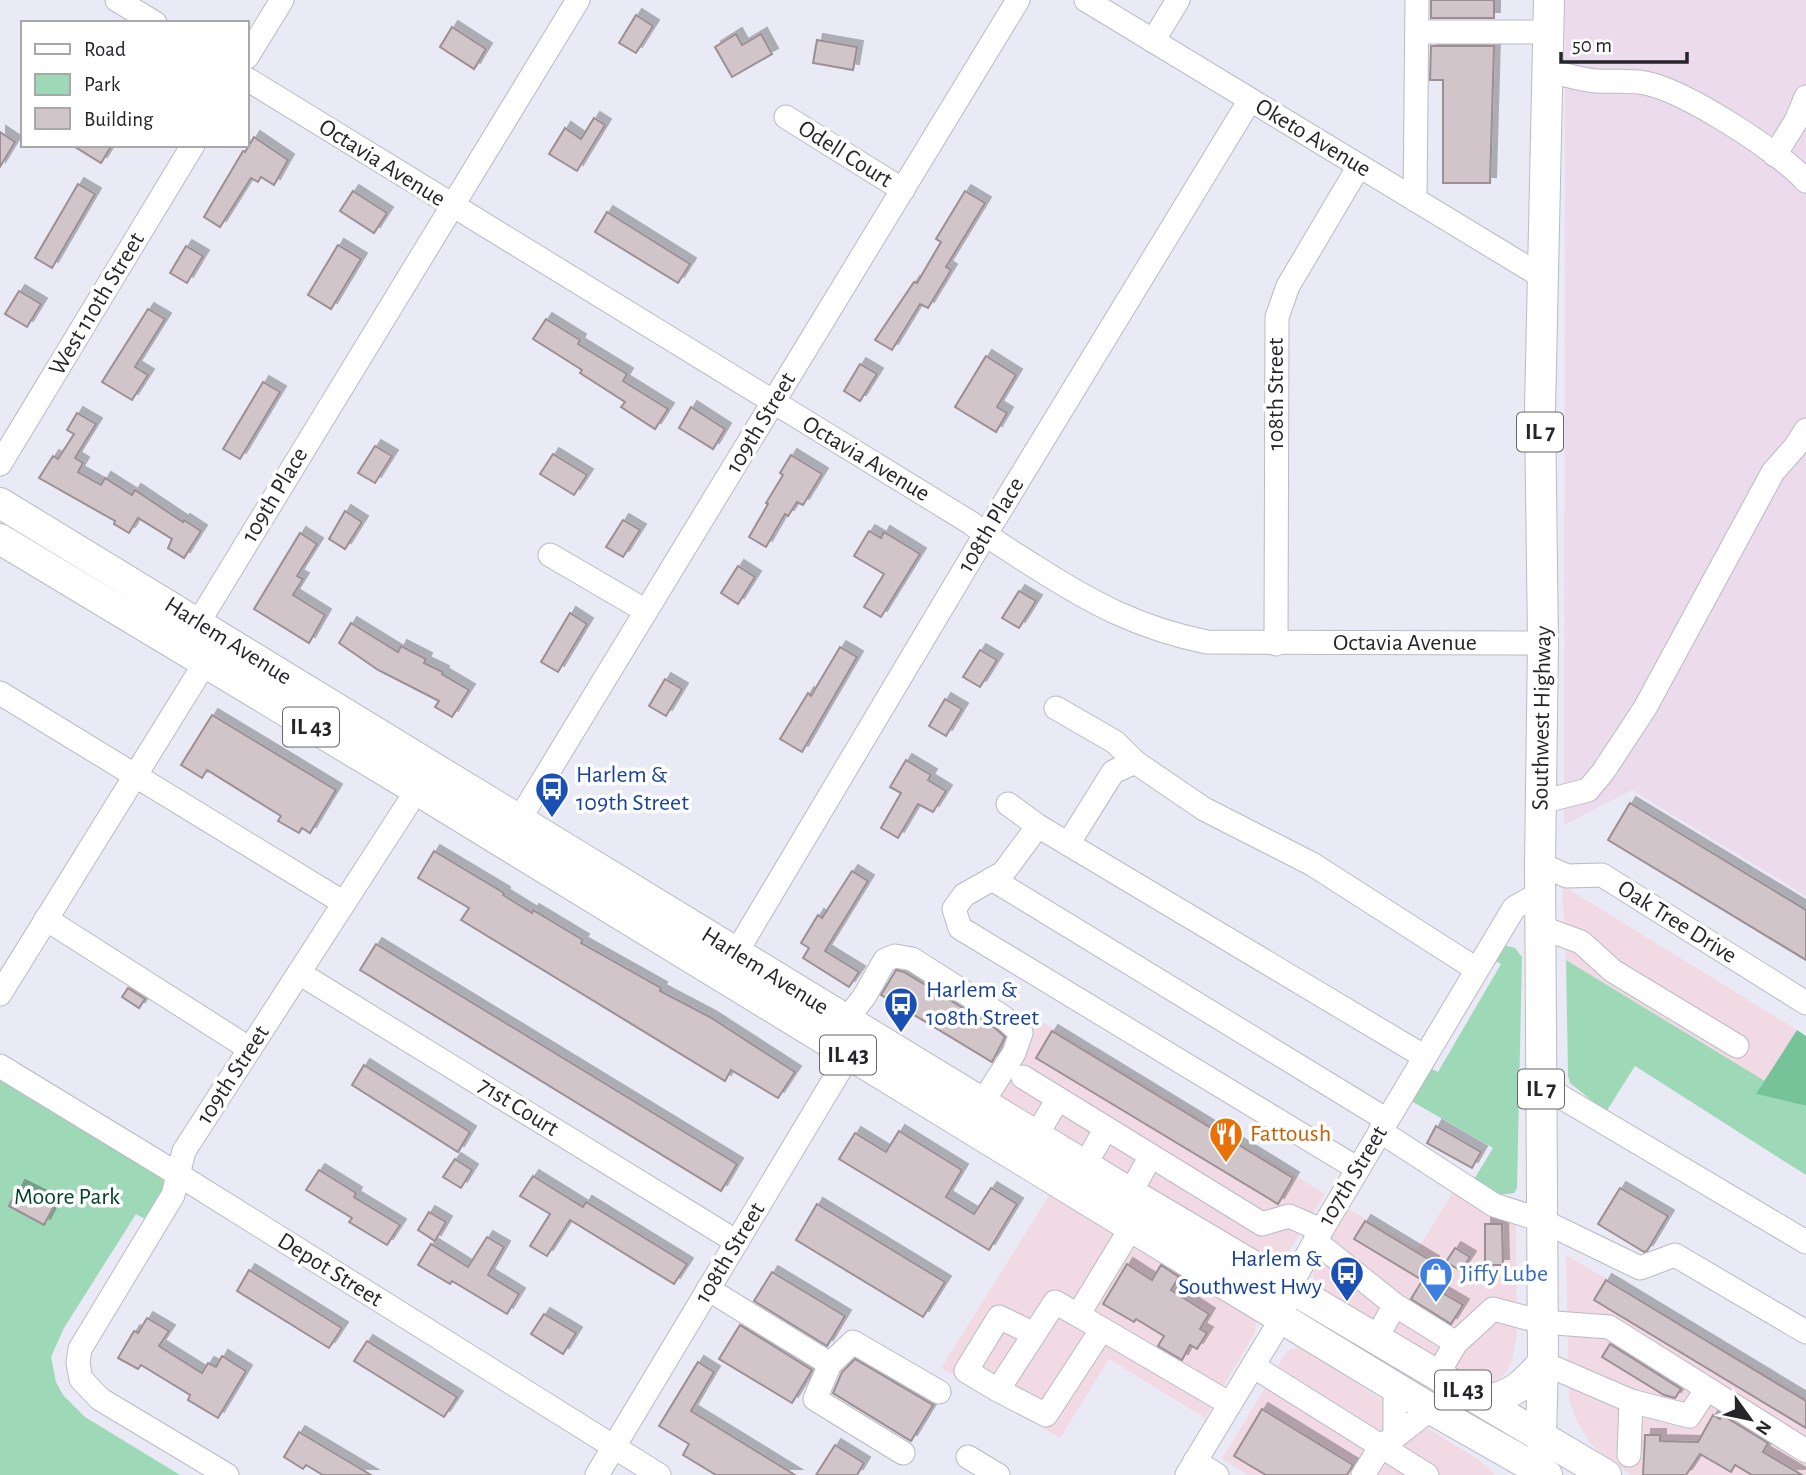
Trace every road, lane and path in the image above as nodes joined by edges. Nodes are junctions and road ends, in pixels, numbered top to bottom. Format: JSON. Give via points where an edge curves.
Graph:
{"nodes":[{"id":1,"x":117,"y":0,"type":"edge"},
{"id":2,"x":282,"y":0,"type":"edge"},
{"id":3,"x":578,"y":0,"type":"edge"},
{"id":4,"x":1018,"y":0,"type":"edge"},
{"id":5,"x":1086,"y":0,"type":"edge"},
{"id":6,"x":1178,"y":0,"type":"edge"},
{"id":7,"x":1417,"y":0,"type":"edge"},
{"id":8,"x":1549,"y":0,"type":"edge"},
{"id":9,"x":152,"y":21,"type":"edge"},
{"id":10,"x":1417,"y":32,"type":"junction"},
{"id":11,"x":1549,"y":32,"type":"junction"},
{"id":12,"x":1153,"y":41,"type":"junction"},
{"id":13,"x":248,"y":55,"type":"edge"},
{"id":14,"x":1548,"y":71,"type":"junction"},
{"id":15,"x":248,"y":80,"type":"edge"},
{"id":16,"x":1806,"y":97,"type":"edge"},
{"id":17,"x":1250,"y":100,"type":"junction"},
{"id":18,"x":786,"y":117,"type":"dead end"},
{"id":19,"x":192,"y":147,"type":"edge"},
{"id":20,"x":1775,"y":155,"type":"junction"},
{"id":21,"x":1359,"y":166,"type":"junction"},
{"id":22,"x":1806,"y":181,"type":"edge"},
{"id":23,"x":903,"y":190,"type":"junction"},
{"id":24,"x":1415,"y":200,"type":"junction"},
{"id":25,"x":452,"y":206,"type":"junction"},
{"id":26,"x":1541,"y":276,"type":"junction"},
{"id":27,"x":773,"y":403,"type":"junction"},
{"id":28,"x":1806,"y":430,"type":"edge"},
{"id":29,"x":0,"y":464,"type":"edge"},
{"id":30,"x":0,"y":503,"type":"edge"},
{"id":31,"x":985,"y":535,"type":"junction"},
{"id":32,"x":0,"y":539,"type":"edge"},
{"id":33,"x":550,"y":555,"type":"dead end"},
{"id":34,"x":646,"y":611,"type":"junction"},
{"id":35,"x":198,"y":622,"type":"junction"},
{"id":36,"x":1543,"y":643,"type":"junction"},
{"id":37,"x":1276,"y":644,"type":"junction"},
{"id":38,"x":205,"y":663,"type":"junction"},
{"id":39,"x":0,"y":692,"type":"edge"},
{"id":40,"x":1056,"y":708,"type":"dead end"},
{"id":41,"x":1135,"y":762,"type":"junction"},
{"id":42,"x":136,"y":776,"type":"junction"},
{"id":43,"x":417,"y":790,"type":"junction"},
{"id":44,"x":1541,"y":802,"type":"junction"},
{"id":45,"x":1008,"y":804,"type":"dead end"},
{"id":46,"x":1038,"y":826,"type":"junction"},
{"id":47,"x":512,"y":833,"type":"junction"},
{"id":48,"x":1068,"y":844,"type":"junction"},
{"id":49,"x":1540,"y":878,"type":"junction"},
{"id":50,"x":992,"y":879,"type":"junction"},
{"id":51,"x":344,"y":903,"type":"junction"},
{"id":52,"x":46,"y":919,"type":"junction"},
{"id":53,"x":1540,"y":927,"type":"junction"},
{"id":54,"x":736,"y":953,"type":"junction"},
{"id":55,"x":1476,"y":969,"type":"junction"},
{"id":56,"x":299,"y":973,"type":"junction"},
{"id":57,"x":0,"y":994,"type":"edge"},
{"id":58,"x":1806,"y":1003,"type":"edge"},
{"id":59,"x":853,"y":1036,"type":"junction"},
{"id":60,"x":1737,"y":1046,"type":"dead end"},
{"id":61,"x":250,"y":1049,"type":"junction"},
{"id":62,"x":1424,"y":1057,"type":"junction"},
{"id":63,"x":0,"y":1066,"type":"edge"},
{"id":64,"x":1023,"y":1077,"type":"dead end"},
{"id":65,"x":1541,"y":1085,"type":"junction"},
{"id":66,"x":1058,"y":1099,"type":"junction"},
{"id":67,"x":982,"y":1103,"type":"junction"},
{"id":68,"x":1384,"y":1125,"type":"junction"},
{"id":69,"x":1106,"y":1128,"type":"junction"},
{"id":70,"x":1036,"y":1136,"type":"junction"},
{"id":71,"x":1151,"y":1156,"type":"junction"},
{"id":72,"x":1084,"y":1165,"type":"junction"},
{"id":73,"x":1358,"y":1168,"type":"junction"},
{"id":74,"x":179,"y":1175,"type":"junction"},
{"id":75,"x":1130,"y":1193,"type":"junction"},
{"id":76,"x":1541,"y":1220,"type":"junction"},
{"id":77,"x":1131,"y":1227,"type":"junction"},
{"id":78,"x":1318,"y":1236,"type":"junction"},
{"id":79,"x":737,"y":1242,"type":"junction"},
{"id":80,"x":1806,"y":1242,"type":"edge"},
{"id":81,"x":1289,"y":1288,"type":"junction"},
{"id":82,"x":709,"y":1289,"type":"junction"},
{"id":83,"x":1395,"y":1305,"type":"junction"},
{"id":84,"x":1078,"y":1315,"type":"junction"},
{"id":85,"x":1282,"y":1318,"type":"junction"},
{"id":86,"x":1542,"y":1322,"type":"junction"},
{"id":87,"x":1102,"y":1329,"type":"junction"},
{"id":88,"x":1806,"y":1332,"type":"edge"},
{"id":89,"x":1034,"y":1334,"type":"junction"},
{"id":90,"x":1375,"y":1339,"type":"junction"},
{"id":91,"x":1456,"y":1343,"type":"junction"},
{"id":92,"x":1543,"y":1363,"type":"junction"},
{"id":93,"x":830,"y":1364,"type":"junction"},
{"id":94,"x":1253,"y":1366,"type":"junction"},
{"id":95,"x":1437,"y":1375,"type":"junction"},
{"id":96,"x":1395,"y":1386,"type":"junction"},
{"id":97,"x":1707,"y":1389,"type":"junction"},
{"id":98,"x":998,"y":1390,"type":"junction"},
{"id":99,"x":939,"y":1392,"type":"dead end"},
{"id":100,"x":1631,"y":1401,"type":"junction"},
{"id":101,"x":1484,"y":1402,"type":"junction"},
{"id":102,"x":1230,"y":1404,"type":"junction"},
{"id":103,"x":1431,"y":1409,"type":"junction"},
{"id":104,"x":1541,"y":1435,"type":"junction"},
{"id":105,"x":1388,"y":1442,"type":"junction"},
{"id":106,"x":613,"y":1447,"type":"junction"},
{"id":107,"x":1806,"y":1451,"type":"edge"},
{"id":108,"x":902,"y":1452,"type":"dead end"},
{"id":109,"x":1629,"y":1455,"type":"dead end"},
{"id":110,"x":968,"y":1457,"type":"dead end"},
{"id":111,"x":1191,"y":1468,"type":"edge"},
{"id":112,"x":1539,"y":1472,"type":"edge"},
{"id":113,"x":227,"y":1475,"type":"edge"},
{"id":114,"x":597,"y":1475,"type":"edge"},
{"id":115,"x":659,"y":1475,"type":"edge"},
{"id":116,"x":998,"y":1475,"type":"edge"},
{"id":117,"x":1217,"y":1475,"type":"edge"},
{"id":118,"x":1363,"y":1475,"type":"edge"},
{"id":119,"x":1427,"y":1475,"type":"edge"},
{"id":120,"x":1606,"y":1475,"type":"edge"}],
"edges":[{"from":1,"to":9,"type":"street"},
{"from":2,"to":13,"type":"street"},
{"from":3,"to":25,"type":"street","name":"109th Place"},
{"from":4,"to":23,"type":"street","name":"109th Street"},
{"from":5,"to":12,"type":"street","name":"Oketo Avenue"},
{"from":6,"to":12,"type":"street"},
{"from":7,"to":10,"type":"street"},
{"from":8,"to":11,"type":"main road","name":"Southwest Highway","number":"IL 7"},
{"from":10,"to":11,"type":"street"},
{"from":10,"to":24,"type":"street"},
{"from":11,"to":14,"type":"main road","name":"Southwest Highway","number":"IL 7"},
{"from":12,"to":17,"type":"street","name":"Oketo Avenue"},
{"from":14,"to":20,"type":"street","via":[[1592,81],[1661,87],[1704,108]]},
{"from":14,"to":26,"type":"main road","name":"Southwest Highway","number":"IL 7"},
{"from":15,"to":25,"type":"street","name":"Octavia Avenue"},
{"from":16,"to":20,"type":"street"},
{"from":17,"to":21,"type":"street","name":"Oketo Avenue"},
{"from":17,"to":31,"type":"street","name":"108th Place"},
{"from":18,"to":23,"type":"street","name":"Odell Court"},
{"from":19,"to":29,"type":"street","name":"West 110th Street"},
{"from":20,"to":22,"type":"street"},
{"from":21,"to":24,"type":"street","name":"Oketo Avenue"},
{"from":21,"to":37,"type":"street","name":"108th Street","via":[[1288,286],[1277,317]]},
{"from":23,"to":27,"type":"street","name":"109th Street"},
{"from":24,"to":26,"type":"street","name":"Oketo Avenue"},
{"from":25,"to":27,"type":"street","name":"Octavia Avenue"},
{"from":25,"to":35,"type":"street","name":"109th Place"},
{"from":26,"to":36,"type":"main road","name":"Southwest Highway","number":"IL 7"},
{"from":27,"to":31,"type":"street","name":"Octavia Avenue"},
{"from":27,"to":34,"type":"street","name":"109th Street"},
{"from":28,"to":44,"type":"street","via":[[1773,472],[1645,708],[1603,772],[1588,790]]},
{"from":30,"to":35,"type":"main road","name":"Harlem Avenue","number":"IL 43"},
{"from":31,"to":37,"type":"street","name":"Octavia Avenue","via":[[1075,592],[1154,630],[1207,642]]},
{"from":31,"to":54,"type":"street","name":"108th Place"},
{"from":32,"to":38,"type":"main road","name":"Harlem Avenue","number":"IL 43"},
{"from":33,"to":34,"type":"street"},
{"from":34,"to":47,"type":"street","name":"109th Street"},
{"from":35,"to":38,"type":"street"},
{"from":35,"to":47,"type":"main road","name":"Harlem Avenue","number":"IL 43"},
{"from":36,"to":37,"type":"street","name":"Octavia Avenue"},
{"from":36,"to":44,"type":"main road","name":"Southwest Highway","number":"IL 7"},
{"from":38,"to":42,"type":"street"},
{"from":38,"to":43,"type":"main road","name":"Harlem Avenue","number":"IL 43"},
{"from":39,"to":42,"type":"street"},
{"from":40,"to":41,"type":"street","via":[[1115,742]]},
{"from":41,"to":48,"type":"street","via":[[1113,772]]},
{"from":41,"to":55,"type":"street","via":[[1205,809],[1312,864]]},
{"from":42,"to":51,"type":"street"},
{"from":42,"to":52,"type":"street"},
{"from":43,"to":47,"type":"main road","name":"Harlem Avenue","number":"IL 43"},
{"from":43,"to":51,"type":"street","name":"109th Street"},
{"from":44,"to":49,"type":"main road","name":"Southwest Highway","number":"IL 7"},
{"from":45,"to":46,"type":"street"},
{"from":46,"to":48,"type":"street"},
{"from":46,"to":50,"type":"street","via":[[1003,873]]},
{"from":47,"to":54,"type":"main road","name":"Harlem Avenue","number":"IL 43"},
{"from":47,"to":59,"type":"main road","name":"Harlem Avenue","number":"IL 43"},
{"from":48,"to":62,"type":"street"},
{"from":49,"to":53,"type":"main road","name":"Southwest Highway","number":"IL 7"},
{"from":49,"to":55,"type":"street","name":"107th Street","via":[[1514,908]]},
{"from":49,"to":58,"type":"street","name":"Oak Tree Drive","via":[[1602,875]]},
{"from":50,"to":68,"type":"street"},
{"from":50,"to":73,"type":"street","via":[[964,895],[954,909],[960,928]]},
{"from":51,"to":56,"type":"street","name":"109th Street"},
{"from":52,"to":57,"type":"street"},
{"from":52,"to":61,"type":"street"},
{"from":53,"to":60,"type":"street","via":[[1581,942],[1612,971]]},
{"from":53,"to":65,"type":"main road","name":"Southwest Highway","number":"IL 7"},
{"from":54,"to":59,"type":"main road","name":"Harlem Avenue","number":"IL 43"},
{"from":55,"to":62,"type":"street","name":"107th Street"},
{"from":56,"to":61,"type":"street","name":"109th Street"},
{"from":56,"to":79,"type":"street","name":"71st Court"},
{"from":59,"to":67,"type":"main road","name":"Harlem Avenue","number":"IL 43"},
{"from":59,"to":67,"type":"street","name":"108th Street","via":[[864,997],[884,960],[895,956],[912,959],[1021,1033],[1014,1053]]},
{"from":59,"to":77,"type":"main road","name":"Harlem Avenue","number":"IL 43"},
{"from":59,"to":79,"type":"street","name":"108th Street"},
{"from":61,"to":74,"type":"street","name":"109th Street","via":[[184,1152]]},
{"from":62,"to":68,"type":"street","name":"107th Street"},
{"from":63,"to":74,"type":"street","name":"Depot Street"},
{"from":64,"to":66,"type":"street"},
{"from":65,"to":76,"type":"main road","name":"Southwest Highway","number":"IL 7"},
{"from":65,"to":80,"type":"street"},
{"from":66,"to":69,"type":"street"},
{"from":66,"to":70,"type":"street"},
{"from":67,"to":70,"type":"main road","name":"Harlem Avenue","number":"IL 43"},
{"from":68,"to":73,"type":"street","name":"107th Street"},
{"from":68,"to":76,"type":"street","via":[[1494,1205]]},
{"from":69,"to":71,"type":"street"},
{"from":69,"to":72,"type":"street"},
{"from":70,"to":72,"type":"main road","name":"Harlem Avenue","number":"IL 43"},
{"from":71,"to":75,"type":"street"},
{"from":71,"to":78,"type":"street","via":[[1262,1224],[1289,1216]]},
{"from":72,"to":75,"type":"main road","name":"Harlem Avenue","number":"IL 43"},
{"from":73,"to":78,"type":"street","name":"107th Street"},
{"from":74,"to":106,"type":"street","name":"Depot Street"},
{"from":74,"to":113,"type":"street","name":"109th Street","via":[[173,1195],[80,1349],[78,1372],[100,1399]]},
{"from":75,"to":81,"type":"main road","name":"Harlem Avenue","number":"IL 43"},
{"from":76,"to":86,"type":"main road","name":"Southwest Highway","number":"IL 7"},
{"from":76,"to":88,"type":"street","via":[[1640,1268],[1675,1255]]},
{"from":77,"to":84,"type":"street"},
{"from":77,"to":85,"type":"main road","name":"Harlem Avenue","number":"IL 43"},
{"from":78,"to":81,"type":"street","name":"107th Street"},
{"from":78,"to":83,"type":"street"},
{"from":79,"to":82,"type":"street","name":"108th Street"},
{"from":81,"to":85,"type":"street","name":"107th Street"},
{"from":81,"to":90,"type":"main road","name":"Harlem Avenue","number":"IL 43"},
{"from":82,"to":93,"type":"street"},
{"from":82,"to":106,"type":"street","name":"108th Street"},
{"from":83,"to":90,"type":"street"},
{"from":83,"to":91,"type":"street"},
{"from":84,"to":87,"type":"street"},
{"from":84,"to":89,"type":"street","via":[[1055,1303]]},
{"from":85,"to":94,"type":"street","name":"107th Street"},
{"from":85,"to":96,"type":"main road","name":"Harlem Avenue","number":"IL 43"},
{"from":86,"to":91,"type":"street","via":[[1493,1309]]},
{"from":86,"to":92,"type":"main road","name":"Southwest Highway","number":"IL 7"},
{"from":86,"to":97,"type":"street","via":[[1609,1327]]},
{"from":87,"to":98,"type":"street","via":[[1046,1415]]},
{"from":87,"to":102,"type":"street"},
{"from":89,"to":98,"type":"street"},
{"from":89,"to":98,"type":"street","via":[[999,1317],[966,1371]]},
{"from":90,"to":95,"type":"main road","name":"Harlem Avenue","number":"IL 43"},
{"from":91,"to":95,"type":"street"},
{"from":92,"to":100,"type":"street"},
{"from":92,"to":101,"type":"main road","via":[[1508,1395]]},
{"from":92,"to":104,"type":"main road","name":"Southwest Highway","number":"IL 7"},
{"from":93,"to":99,"type":"street","via":[[853,1342]]},
{"from":93,"to":108,"type":"street","via":[[815,1399]]},
{"from":94,"to":102,"type":"street","name":"107th Street"},
{"from":94,"to":105,"type":"street"},
{"from":95,"to":101,"type":"main road","name":"Harlem Avenue","number":"IL 43"},
{"from":96,"to":103,"type":"main road","name":"Harlem Avenue","number":"IL 43"},
{"from":96,"to":105,"type":"street"},
{"from":97,"to":100,"type":"street","via":[[1689,1416]]},
{"from":97,"to":107,"type":"street"},
{"from":100,"to":109,"type":"street"},
{"from":101,"to":104,"type":"main road","name":"Harlem Avenue","number":"IL 43"},
{"from":102,"to":111,"type":"street","name":"107th Street"},
{"from":103,"to":105,"type":"street"},
{"from":103,"to":112,"type":"main road","name":"Harlem Avenue","number":"IL 43"},
{"from":104,"to":112,"type":"main road","name":"Southwest Highway","number":"IL 7"},
{"from":104,"to":120,"type":"main road","name":"Harlem Avenue","number":"IL 43"},
{"from":105,"to":118,"type":"street"},
{"from":105,"to":119,"type":"street"},
{"from":106,"to":114,"type":"street","name":"108th Street"},
{"from":106,"to":115,"type":"street","name":"Depot Street"},
{"from":110,"to":116,"type":"street"},
{"from":111,"to":117,"type":"street"}]}
